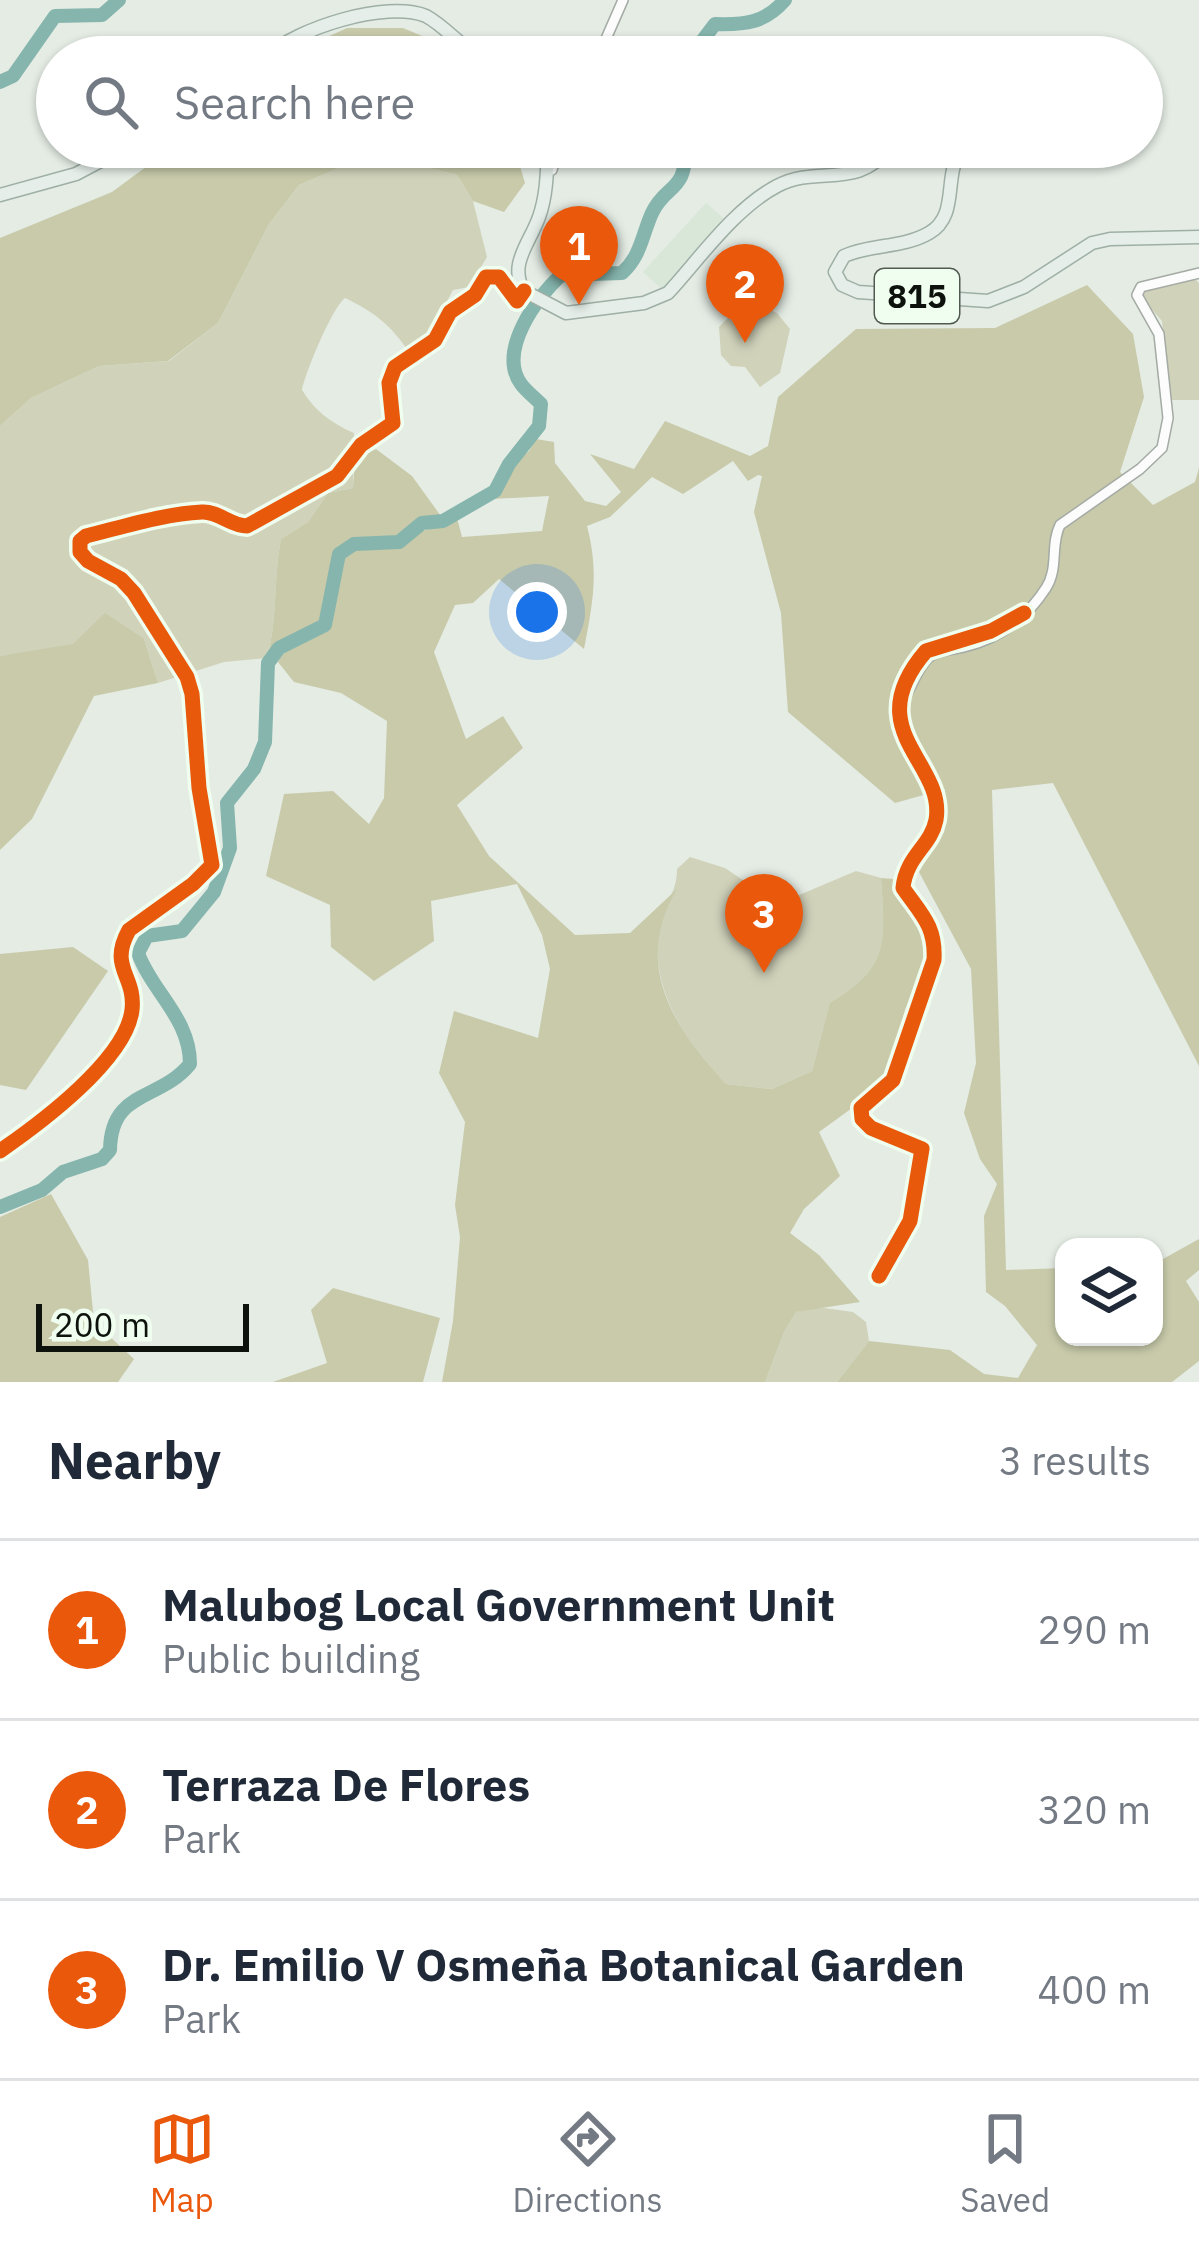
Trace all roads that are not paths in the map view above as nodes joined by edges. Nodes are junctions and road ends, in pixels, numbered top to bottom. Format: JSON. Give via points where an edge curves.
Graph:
{"nodes":[{"id":1,"x":623,"y":0,"type":"edge"},
{"id":2,"x":294,"y":36,"type":"edge"},
{"id":3,"x":452,"y":36,"type":"edge"},
{"id":4,"x":607,"y":36,"type":"edge"},
{"id":5,"x":87,"y":168,"type":"edge"},
{"id":6,"x":546,"y":168,"type":"edge"},
{"id":7,"x":552,"y":168,"type":"edge"},
{"id":8,"x":870,"y":168,"type":"edge"},
{"id":9,"x":952,"y":168,"type":"edge"},
{"id":10,"x":544,"y":191,"type":"junction"},
{"id":11,"x":0,"y":195,"type":"edge"},
{"id":12,"x":1199,"y":237,"type":"edge"},
{"id":13,"x":1199,"y":273,"type":"edge"},
{"id":14,"x":529,"y":294,"type":"junction"},
{"id":15,"x":0,"y":1151,"type":"edge"},
{"id":16,"x":879,"y":1276,"type":"dead end"}],
"edges":[{"from":1,"to":4,"type":"street"},
{"from":2,"to":3,"type":"main road","via":[[401,8]]},
{"from":5,"to":11,"type":"main road"},
{"from":6,"to":10,"type":"main road"},
{"from":7,"to":10,"type":"street"},
{"from":8,"to":14,"type":"main road","via":[[793,179],[764,194],[653,300],[566,313]]},
{"from":9,"to":12,"type":"main road","number":"815","via":[[941,224],[926,236],[844,256],[836,272],[842,286],[988,301],[1092,243]]},
{"from":10,"to":14,"type":"main road","via":[[517,274]]},
{"from":13,"to":16,"type":"street","via":[[1152,282],[1137,295],[1160,334],[1168,418],[1162,448],[1060,525],[1054,572],[1024,613],[992,632],[926,651],[903,688],[906,744],[936,806],[903,888],[935,944],[893,1080],[861,1108],[871,1128],[922,1149],[910,1220]]},
{"from":14,"to":15,"type":"street","via":[[517,301],[499,277],[486,277],[435,340],[395,367],[392,423],[299,500],[248,526],[207,511],[80,541],[88,561],[134,593],[187,677],[212,865],[123,941],[118,959],[132,1011],[123,1036],[70,1096]]}]}
